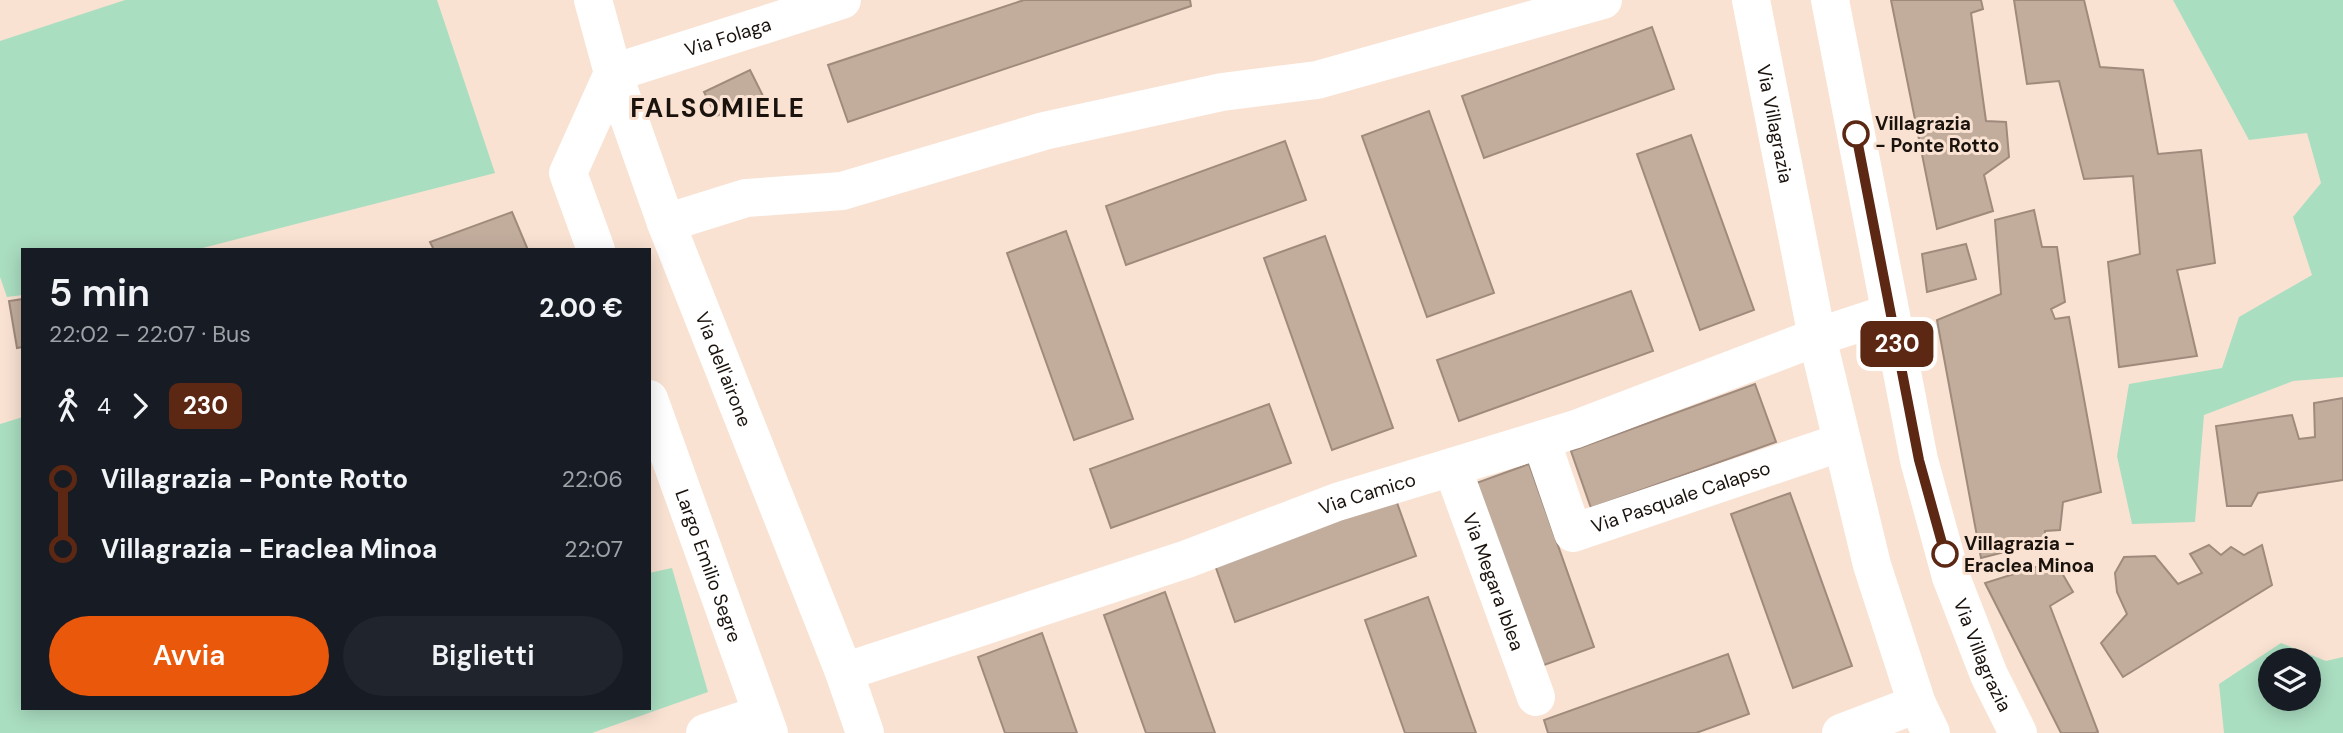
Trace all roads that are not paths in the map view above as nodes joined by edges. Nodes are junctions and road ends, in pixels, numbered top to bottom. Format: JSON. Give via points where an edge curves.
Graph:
{"nodes":[{"id":1,"x":593,"y":0,"type":"edge"},
{"id":2,"x":842,"y":0,"type":"edge"},
{"id":3,"x":1603,"y":0,"type":"edge"},
{"id":4,"x":1751,"y":0,"type":"edge"},
{"id":5,"x":1830,"y":0,"type":"edge"},
{"id":6,"x":613,"y":73,"type":"junction"},
{"id":7,"x":666,"y":223,"type":"junction"},
{"id":8,"x":595,"y":248,"type":"edge"},
{"id":9,"x":1890,"y":313,"type":"junction"},
{"id":10,"x":1817,"y":337,"type":"junction"},
{"id":11,"x":651,"y":405,"type":"edge"},
{"id":12,"x":1541,"y":440,"type":"junction"},
{"id":13,"x":1842,"y":442,"type":"junction"},
{"id":14,"x":1452,"y":467,"type":"junction"},
{"id":15,"x":844,"y":672,"type":"junction"},
{"id":16,"x":1536,"y":697,"type":"dead end"},
{"id":17,"x":1924,"y":719,"type":"edge"},
{"id":18,"x":766,"y":723,"type":"edge"},
{"id":19,"x":705,"y":733,"type":"edge"},
{"id":20,"x":865,"y":733,"type":"edge"},
{"id":21,"x":1841,"y":733,"type":"edge"},
{"id":22,"x":2018,"y":733,"type":"edge"}],
"edges":[{"from":1,"to":6,"type":"street","name":"Via dell'airone"},
{"from":2,"to":6,"type":"street","name":"Via Folaga"},
{"from":3,"to":7,"type":"street","via":[[1317,80],[1209,94],[1044,131],[842,191],[746,198]]},
{"from":4,"to":10,"type":"street","name":"Via Villagrazia"},
{"from":5,"to":9,"type":"street","name":"Via Villagrazia"},
{"from":6,"to":7,"type":"street","name":"Via dell'airone"},
{"from":6,"to":8,"type":"street","via":[[568,173]]},
{"from":7,"to":15,"type":"street","name":"Via dell'airone"},
{"from":9,"to":10,"type":"street","name":"Via Camico"},
{"from":9,"to":22,"type":"street","name":"Via Villagrazia","via":[[1919,460],[1951,577],[1989,675]]},
{"from":10,"to":12,"type":"street","name":"Via Camico"},
{"from":10,"to":13,"type":"street","name":"Via Villagrazia"},
{"from":11,"to":18,"type":"street","name":"Largo Emilio Segre"},
{"from":12,"to":13,"type":"street","name":"Via Pasquale Calapso","via":[[1573,533]]},
{"from":12,"to":14,"type":"street","name":"Via Camico"},
{"from":13,"to":17,"type":"street","name":"Via Villagrazia","via":[[1872,565]]},
{"from":14,"to":15,"type":"street","name":"Via Camico","via":[[1337,502],[1187,559]]},
{"from":14,"to":16,"type":"street","name":"Via Megara Iblea"},
{"from":15,"to":20,"type":"street","name":"Via dell'airone"},
{"from":17,"to":21,"type":"street"},
{"from":18,"to":19,"type":"street"}]}
